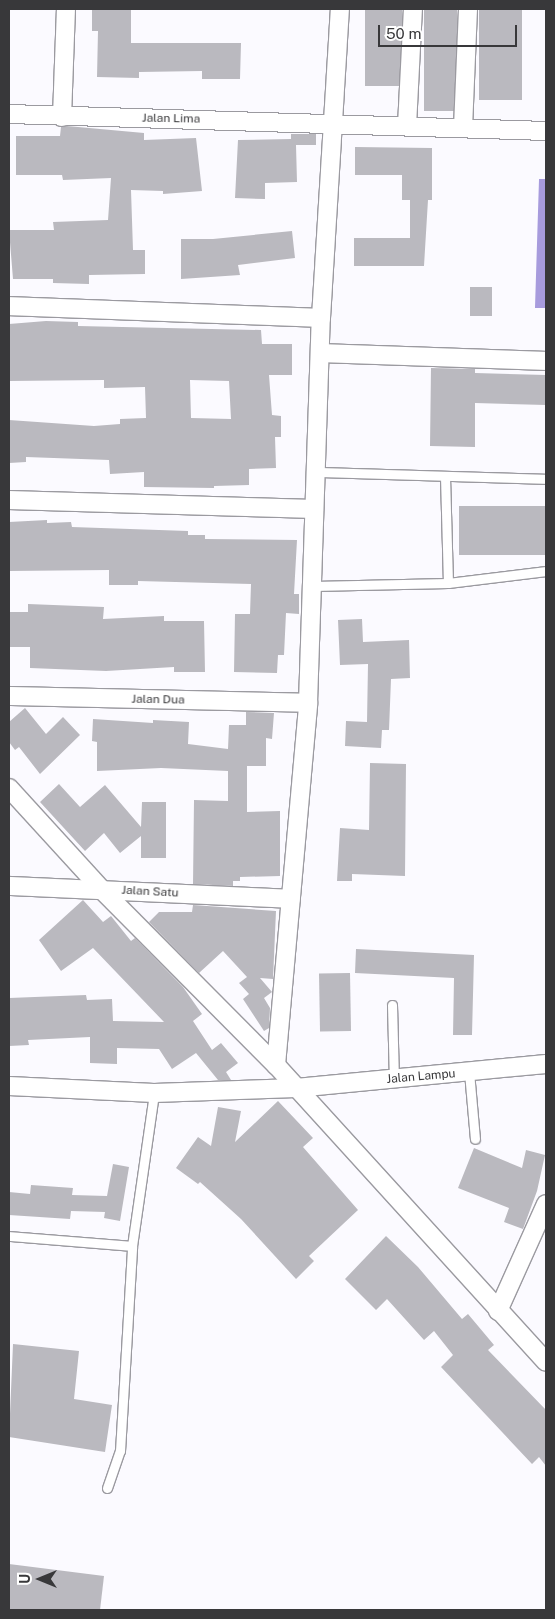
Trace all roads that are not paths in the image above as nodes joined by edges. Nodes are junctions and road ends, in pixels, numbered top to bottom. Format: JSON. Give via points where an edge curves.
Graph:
{"nodes":[{"id":1,"x":66,"y":9,"type":"edge"},
{"id":2,"x":340,"y":9,"type":"edge"},
{"id":3,"x":413,"y":9,"type":"edge"},
{"id":4,"x":468,"y":9,"type":"edge"},
{"id":5,"x":9,"y":114,"type":"edge"},
{"id":6,"x":62,"y":117,"type":"junction"},
{"id":7,"x":334,"y":123,"type":"junction"},
{"id":8,"x":407,"y":126,"type":"junction"},
{"id":9,"x":462,"y":128,"type":"junction"},
{"id":10,"x":546,"y":131,"type":"edge"},
{"id":11,"x":9,"y":306,"type":"edge"},
{"id":12,"x":321,"y":318,"type":"junction"},
{"id":13,"x":321,"y":353,"type":"junction"},
{"id":14,"x":546,"y":361,"type":"edge"},
{"id":15,"x":316,"y":472,"type":"junction"},
{"id":16,"x":445,"y":476,"type":"junction"},
{"id":17,"x":546,"y":479,"type":"edge"},
{"id":18,"x":9,"y":500,"type":"edge"},
{"id":19,"x":314,"y":508,"type":"junction"},
{"id":20,"x":546,"y":571,"type":"edge"},
{"id":21,"x":448,"y":583,"type":"junction"},
{"id":22,"x":313,"y":586,"type":"junction"},
{"id":23,"x":9,"y":696,"type":"edge"},
{"id":24,"x":308,"y":703,"type":"junction"},
{"id":25,"x":9,"y":788,"type":"edge"},
{"id":26,"x":9,"y":886,"type":"edge"},
{"id":27,"x":102,"y":890,"type":"junction"},
{"id":28,"x":292,"y":899,"type":"junction"},
{"id":29,"x":392,"y":1005,"type":"dead end"},
{"id":30,"x":546,"y":1064,"type":"edge"},
{"id":31,"x":276,"y":1065,"type":"junction"},
{"id":32,"x":469,"y":1072,"type":"junction"},
{"id":33,"x":394,"y":1079,"type":"junction"},
{"id":34,"x":9,"y":1086,"type":"edge"},
{"id":35,"x":296,"y":1088,"type":"junction"},
{"id":36,"x":154,"y":1093,"type":"junction"},
{"id":37,"x":475,"y":1139,"type":"dead end"},
{"id":38,"x":546,"y":1204,"type":"edge"},
{"id":39,"x":9,"y":1236,"type":"edge"},
{"id":40,"x":132,"y":1246,"type":"junction"},
{"id":41,"x":498,"y":1311,"type":"junction"},
{"id":42,"x":546,"y":1362,"type":"edge"},
{"id":43,"x":107,"y":1488,"type":"dead end"}],
"edges":[{"from":1,"to":6,"type":"street"},
{"from":2,"to":7,"type":"street"},
{"from":3,"to":8,"type":"street"},
{"from":4,"to":9,"type":"street"},
{"from":5,"to":6,"type":"street","name":"Jalan Lima"},
{"from":6,"to":7,"type":"street","name":"Jalan Lima"},
{"from":7,"to":8,"type":"street","name":"Jalan Lima"},
{"from":7,"to":12,"type":"street"},
{"from":8,"to":9,"type":"street","name":"Jalan Lima"},
{"from":9,"to":10,"type":"street","name":"Jalan Lima"},
{"from":11,"to":12,"type":"street"},
{"from":12,"to":13,"type":"street"},
{"from":13,"to":14,"type":"street"},
{"from":13,"to":15,"type":"street"},
{"from":15,"to":16,"type":"lane"},
{"from":15,"to":19,"type":"street"},
{"from":16,"to":17,"type":"lane"},
{"from":16,"to":21,"type":"lane"},
{"from":18,"to":19,"type":"street"},
{"from":19,"to":22,"type":"street"},
{"from":20,"to":21,"type":"lane"},
{"from":21,"to":22,"type":"lane"},
{"from":22,"to":24,"type":"street"},
{"from":23,"to":24,"type":"street","name":"Jalan Dua"},
{"from":24,"to":28,"type":"street"},
{"from":25,"to":27,"type":"street"},
{"from":26,"to":27,"type":"street","name":"Jalan Satu"},
{"from":27,"to":28,"type":"street","name":"Jalan Satu"},
{"from":27,"to":31,"type":"street"},
{"from":28,"to":31,"type":"street"},
{"from":29,"to":33,"type":"lane"},
{"from":30,"to":32,"type":"street","name":"Jalan Lampu"},
{"from":31,"to":35,"type":"street"},
{"from":32,"to":33,"type":"street","name":"Jalan Lampu"},
{"from":32,"to":37,"type":"lane"},
{"from":33,"to":35,"type":"street","name":"Jalan Lampu"},
{"from":34,"to":36,"type":"street","name":"Jalan Lampu"},
{"from":35,"to":36,"type":"street","name":"Jalan Lampu"},
{"from":35,"to":41,"type":"street"},
{"from":36,"to":40,"type":"lane"},
{"from":38,"to":41,"type":"street"},
{"from":39,"to":40,"type":"lane"},
{"from":40,"to":43,"type":"lane","via":[[120,1452]]},
{"from":41,"to":42,"type":"street"}]}
